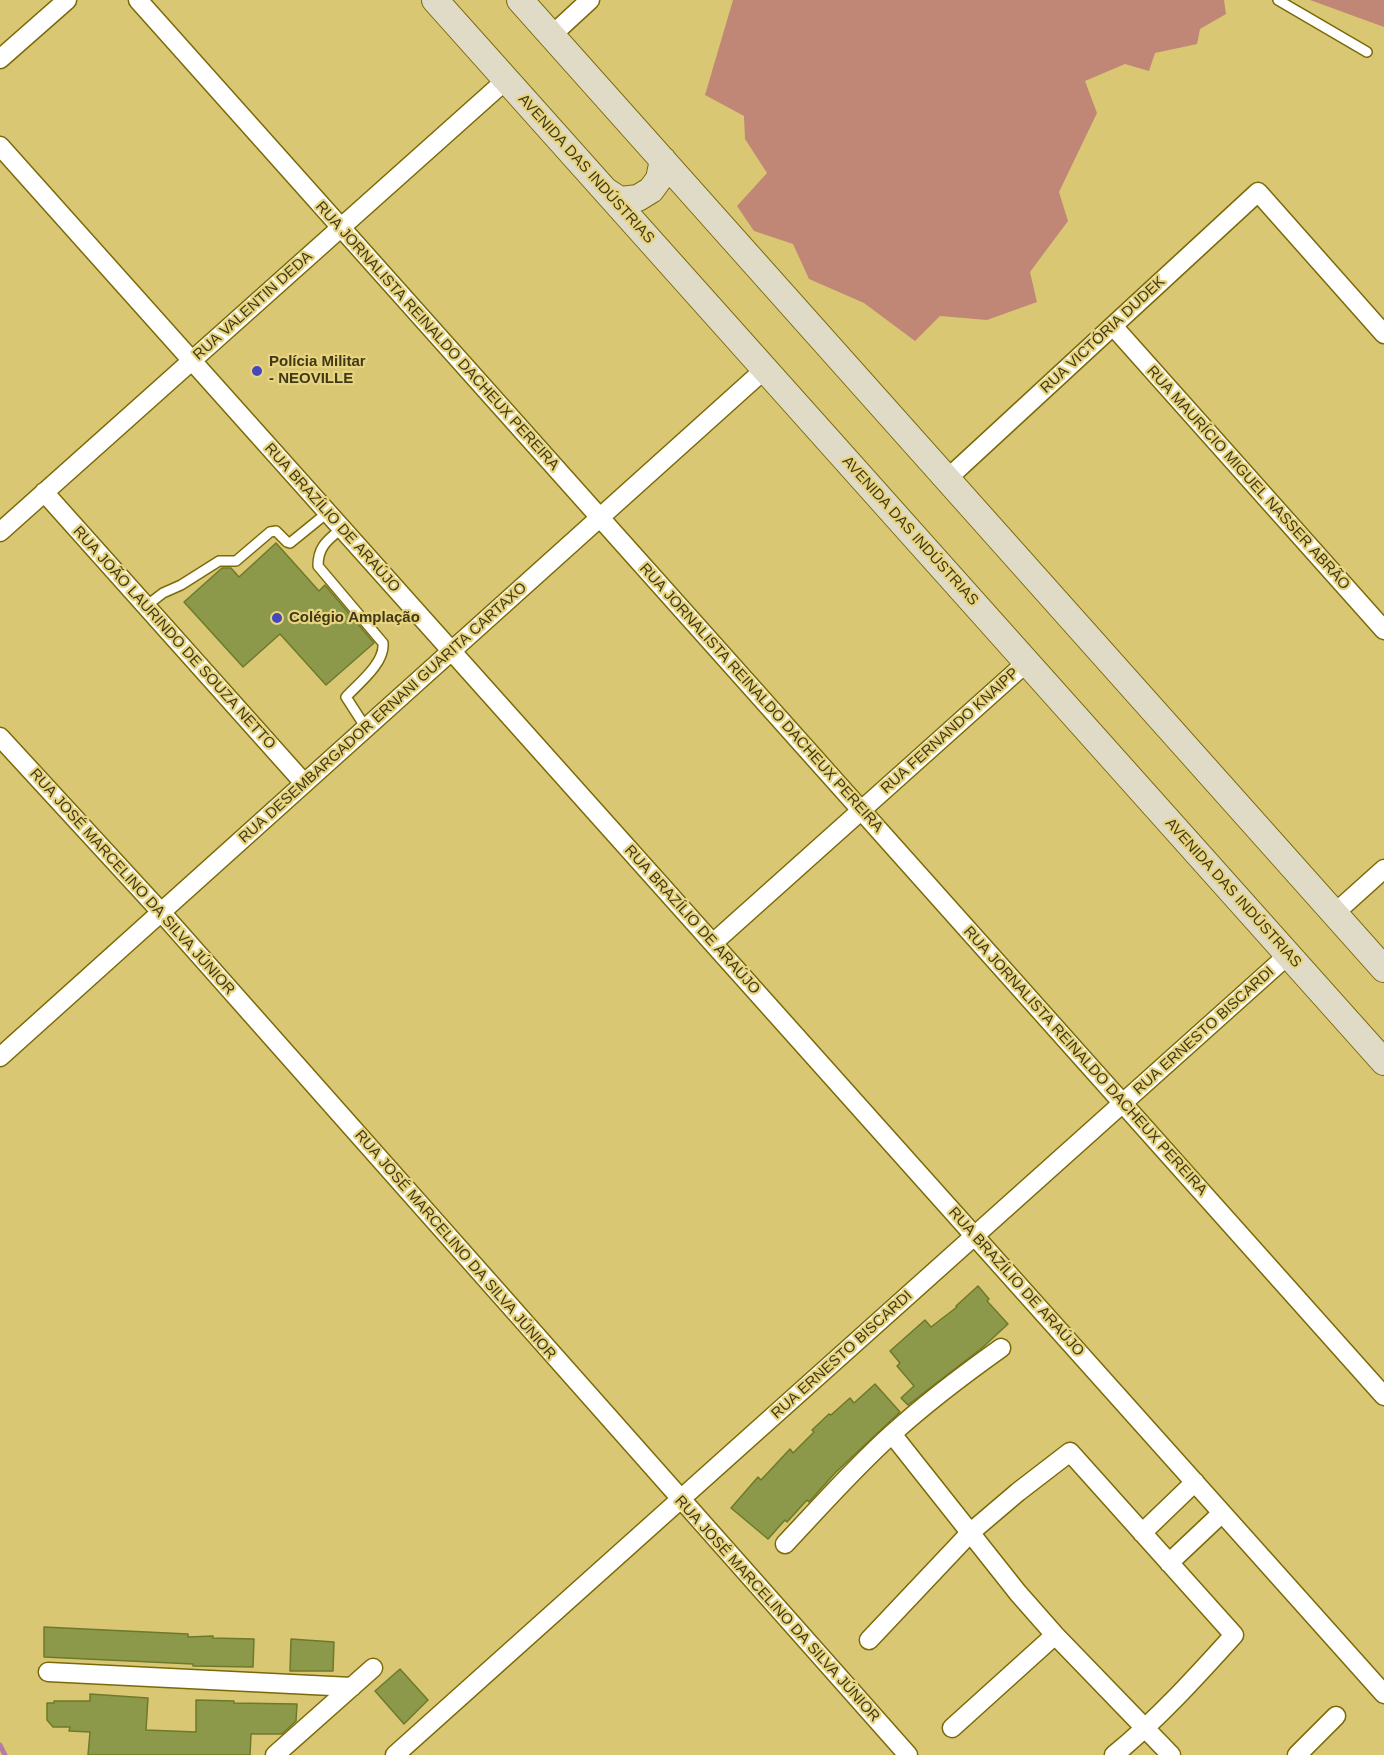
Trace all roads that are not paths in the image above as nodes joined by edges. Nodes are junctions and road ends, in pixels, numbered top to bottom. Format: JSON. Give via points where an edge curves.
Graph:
{"nodes":[{"id":1,"x":67,"y":0,"type":"edge"},
{"id":2,"x":138,"y":0,"type":"edge"},
{"id":3,"x":435,"y":0,"type":"edge"},
{"id":4,"x":520,"y":0,"type":"edge"},
{"id":5,"x":590,"y":0,"type":"edge"},
{"id":6,"x":1278,"y":0,"type":"edge"},
{"id":7,"x":552,"y":35,"type":"junction"},
{"id":8,"x":1367,"y":52,"type":"dead end"},
{"id":9,"x":0,"y":59,"type":"edge"},
{"id":10,"x":506,"y":80,"type":"junction"},
{"id":11,"x":0,"y":146,"type":"edge"},
{"id":12,"x":663,"y":160,"type":"junction"},
{"id":13,"x":606,"y":191,"type":"junction"},
{"id":14,"x":341,"y":228,"type":"junction"},
{"id":15,"x":1113,"y":326,"type":"junction"},
{"id":16,"x":1384,"y":334,"type":"edge"},
{"id":17,"x":192,"y":361,"type":"junction"},
{"id":18,"x":765,"y":369,"type":"junction"},
{"id":19,"x":947,"y":479,"type":"junction"},
{"id":20,"x":44,"y":492,"type":"junction"},
{"id":21,"x":327,"y":513,"type":"junction"},
{"id":22,"x":600,"y":518,"type":"junction"},
{"id":23,"x":342,"y":528,"type":"junction"},
{"id":24,"x":0,"y":532,"type":"edge"},
{"id":25,"x":146,"y":606,"type":"junction"},
{"id":26,"x":1384,"y":630,"type":"edge"},
{"id":27,"x":452,"y":651,"type":"junction"},
{"id":28,"x":1027,"y":662,"type":"junction"},
{"id":29,"x":366,"y":728,"type":"junction"},
{"id":30,"x":0,"y":737,"type":"edge"},
{"id":31,"x":304,"y":783,"type":"junction"},
{"id":32,"x":861,"y":810,"type":"junction"},
{"id":33,"x":1384,"y":869,"type":"edge"},
{"id":34,"x":161,"y":912,"type":"junction"},
{"id":35,"x":1335,"y":913,"type":"junction"},
{"id":36,"x":712,"y":943,"type":"junction"},
{"id":37,"x":1288,"y":955,"type":"junction"},
{"id":38,"x":1384,"y":969,"type":"edge"},
{"id":39,"x":0,"y":1057,"type":"edge"},
{"id":40,"x":1384,"y":1062,"type":"edge"},
{"id":41,"x":1123,"y":1103,"type":"junction"},
{"id":42,"x":975,"y":1236,"type":"junction"},
{"id":43,"x":1001,"y":1347,"type":"dead end"},
{"id":44,"x":1384,"y":1396,"type":"edge"},
{"id":45,"x":892,"y":1434,"type":"junction"},
{"id":46,"x":1195,"y":1482,"type":"junction"},
{"id":47,"x":680,"y":1500,"type":"junction"},
{"id":48,"x":1222,"y":1513,"type":"junction"},
{"id":49,"x":970,"y":1532,"type":"junction"},
{"id":50,"x":1142,"y":1533,"type":"junction"},
{"id":51,"x":786,"y":1544,"type":"dead end"},
{"id":52,"x":1169,"y":1563,"type":"junction"},
{"id":53,"x":1055,"y":1635,"type":"junction"},
{"id":54,"x":869,"y":1640,"type":"dead end"},
{"id":55,"x":373,"y":1668,"type":"dead end"},
{"id":56,"x":48,"y":1672,"type":"dead end"},
{"id":57,"x":352,"y":1687,"type":"junction"},
{"id":58,"x":1384,"y":1694,"type":"edge"},
{"id":59,"x":1336,"y":1716,"type":"dead end"},
{"id":60,"x":952,"y":1728,"type":"dead end"},
{"id":61,"x":1145,"y":1729,"type":"junction"},
{"id":62,"x":275,"y":1755,"type":"edge"},
{"id":63,"x":395,"y":1755,"type":"edge"},
{"id":64,"x":908,"y":1755,"type":"edge"},
{"id":65,"x":1114,"y":1755,"type":"edge"},
{"id":66,"x":1171,"y":1755,"type":"edge"},
{"id":67,"x":1298,"y":1755,"type":"edge"}],
"edges":[{"from":1,"to":9,"type":"street"},
{"from":2,"to":14,"type":"street","name":"RUA JORNALISTA REINALDO DACHEUX PEREIRA"},
{"from":3,"to":10,"type":"main road","name":"AVENIDA DAS INDÚSTRIAS"},
{"from":4,"to":7,"type":"main road"},
{"from":5,"to":7,"type":"street"},
{"from":6,"to":8,"type":"lane"},
{"from":7,"to":12,"type":"main road"},
{"from":10,"to":13,"type":"main road","name":"AVENIDA DAS INDÚSTRIAS"},
{"from":10,"to":14,"type":"street","name":"RUA VALENTIN DEDA"},
{"from":11,"to":17,"type":"street","name":"RUA BRAZÍLIO DE ARAÚJO"},
{"from":12,"to":13,"type":"main road","via":[[659,179],[638,198],[620,200]]},
{"from":12,"to":19,"type":"main road"},
{"from":13,"to":18,"type":"main road","name":"AVENIDA DAS INDÚSTRIAS"},
{"from":14,"to":17,"type":"street","name":"RUA VALENTIN DEDA"},
{"from":14,"to":22,"type":"street","name":"RUA JORNALISTA REINALDO DACHEUX PEREIRA"},
{"from":15,"to":16,"type":"street","name":"RUA VICTÓRIA DUDEK","via":[[1258,192]]},
{"from":15,"to":19,"type":"street","name":"RUA VICTÓRIA DUDEK"},
{"from":15,"to":26,"type":"street","name":"RUA MAURÍCIO MIGUEL NASSER ABRÃO"},
{"from":17,"to":20,"type":"street","name":"RUA VALENTIN DEDA"},
{"from":17,"to":21,"type":"street","name":"RUA BRAZÍLIO DE ARAÚJO"},
{"from":18,"to":22,"type":"street","name":"RUA DESEMBARGADOR ERNANI GUARITA CARTAXO"},
{"from":18,"to":28,"type":"main road","name":"AVENIDA DAS INDÚSTRIAS"},
{"from":19,"to":35,"type":"main road"},
{"from":20,"to":24,"type":"street","name":"RUA VALENTIN DEDA"},
{"from":20,"to":25,"type":"street","name":"RUA JOÃO LAURINDO DE SOUZA NETTO"},
{"from":21,"to":23,"type":"street","name":"RUA BRAZÍLIO DE ARAÚJO"},
{"from":21,"to":25,"type":"lane","via":[[290,543],[276,531],[270,532],[236,561],[219,561]]},
{"from":22,"to":27,"type":"street","name":"RUA DESEMBARGADOR ERNANI GUARITA CARTAXO"},
{"from":22,"to":32,"type":"street","name":"RUA JORNALISTA REINALDO DACHEUX PEREIRA"},
{"from":23,"to":27,"type":"street","name":"RUA BRAZÍLIO DE ARAÚJO"},
{"from":23,"to":29,"type":"lane","via":[[325,543],[318,555],[318,566],[383,644],[380,660],[346,697]]},
{"from":25,"to":31,"type":"street","name":"RUA JOÃO LAURINDO DE SOUZA NETTO"},
{"from":27,"to":29,"type":"street","name":"RUA DESEMBARGADOR ERNANI GUARITA CARTAXO"},
{"from":27,"to":36,"type":"street","name":"RUA BRAZÍLIO DE ARAÚJO"},
{"from":28,"to":32,"type":"street","name":"RUA FERNANDO KNAIPP"},
{"from":28,"to":37,"type":"main road","name":"AVENIDA DAS INDÚSTRIAS"},
{"from":29,"to":31,"type":"street","name":"RUA DESEMBARGADOR ERNANI GUARITA CARTAXO"},
{"from":30,"to":34,"type":"street","name":"RUA JOSÉ MARCELINO DA SILVA JÚNIOR"},
{"from":31,"to":34,"type":"street","name":"RUA DESEMBARGADOR ERNANI GUARITA CARTAXO"},
{"from":32,"to":36,"type":"street","name":"RUA FERNANDO KNAIPP"},
{"from":32,"to":41,"type":"street","name":"RUA JORNALISTA REINALDO DACHEUX PEREIRA"},
{"from":33,"to":35,"type":"street"},
{"from":34,"to":39,"type":"street","name":"RUA DESEMBARGADOR ERNANI GUARITA CARTAXO"},
{"from":34,"to":47,"type":"street","name":"RUA JOSÉ MARCELINO DA SILVA JÚNIOR"},
{"from":35,"to":38,"type":"main road"},
{"from":36,"to":42,"type":"street","name":"RUA BRAZÍLIO DE ARAÚJO"},
{"from":37,"to":40,"type":"main road","name":"AVENIDA DAS INDÚSTRIAS"},
{"from":37,"to":41,"type":"street","name":"RUA ERNESTO BISCARDI"},
{"from":41,"to":42,"type":"street","name":"RUA ERNESTO BISCARDI"},
{"from":41,"to":44,"type":"street","name":"RUA JORNALISTA REINALDO DACHEUX PEREIRA"},
{"from":42,"to":46,"type":"street","name":"RUA BRAZÍLIO DE ARAÚJO"},
{"from":42,"to":47,"type":"street","name":"RUA ERNESTO BISCARDI"},
{"from":43,"to":45,"type":"street"},
{"from":45,"to":49,"type":"street"},
{"from":45,"to":51,"type":"street"},
{"from":46,"to":48,"type":"street","name":"RUA BRAZÍLIO DE ARAÚJO"},
{"from":46,"to":50,"type":"street"},
{"from":47,"to":63,"type":"street","name":"RUA ERNESTO BISCARDI"},
{"from":47,"to":64,"type":"street","name":"RUA JOSÉ MARCELINO DA SILVA JÚNIOR"},
{"from":48,"to":52,"type":"street"},
{"from":48,"to":58,"type":"street","name":"RUA BRAZÍLIO DE ARAÚJO"},
{"from":49,"to":50,"type":"street","via":[[1070,1452]]},
{"from":49,"to":53,"type":"street"},
{"from":49,"to":54,"type":"street"},
{"from":50,"to":52,"type":"street"},
{"from":52,"to":61,"type":"street","via":[[1234,1635]]},
{"from":53,"to":60,"type":"street"},
{"from":53,"to":61,"type":"street"},
{"from":55,"to":57,"type":"street"},
{"from":56,"to":57,"type":"street"},
{"from":57,"to":62,"type":"street"},
{"from":59,"to":67,"type":"street"},
{"from":61,"to":65,"type":"street"},
{"from":61,"to":66,"type":"street"}]}
